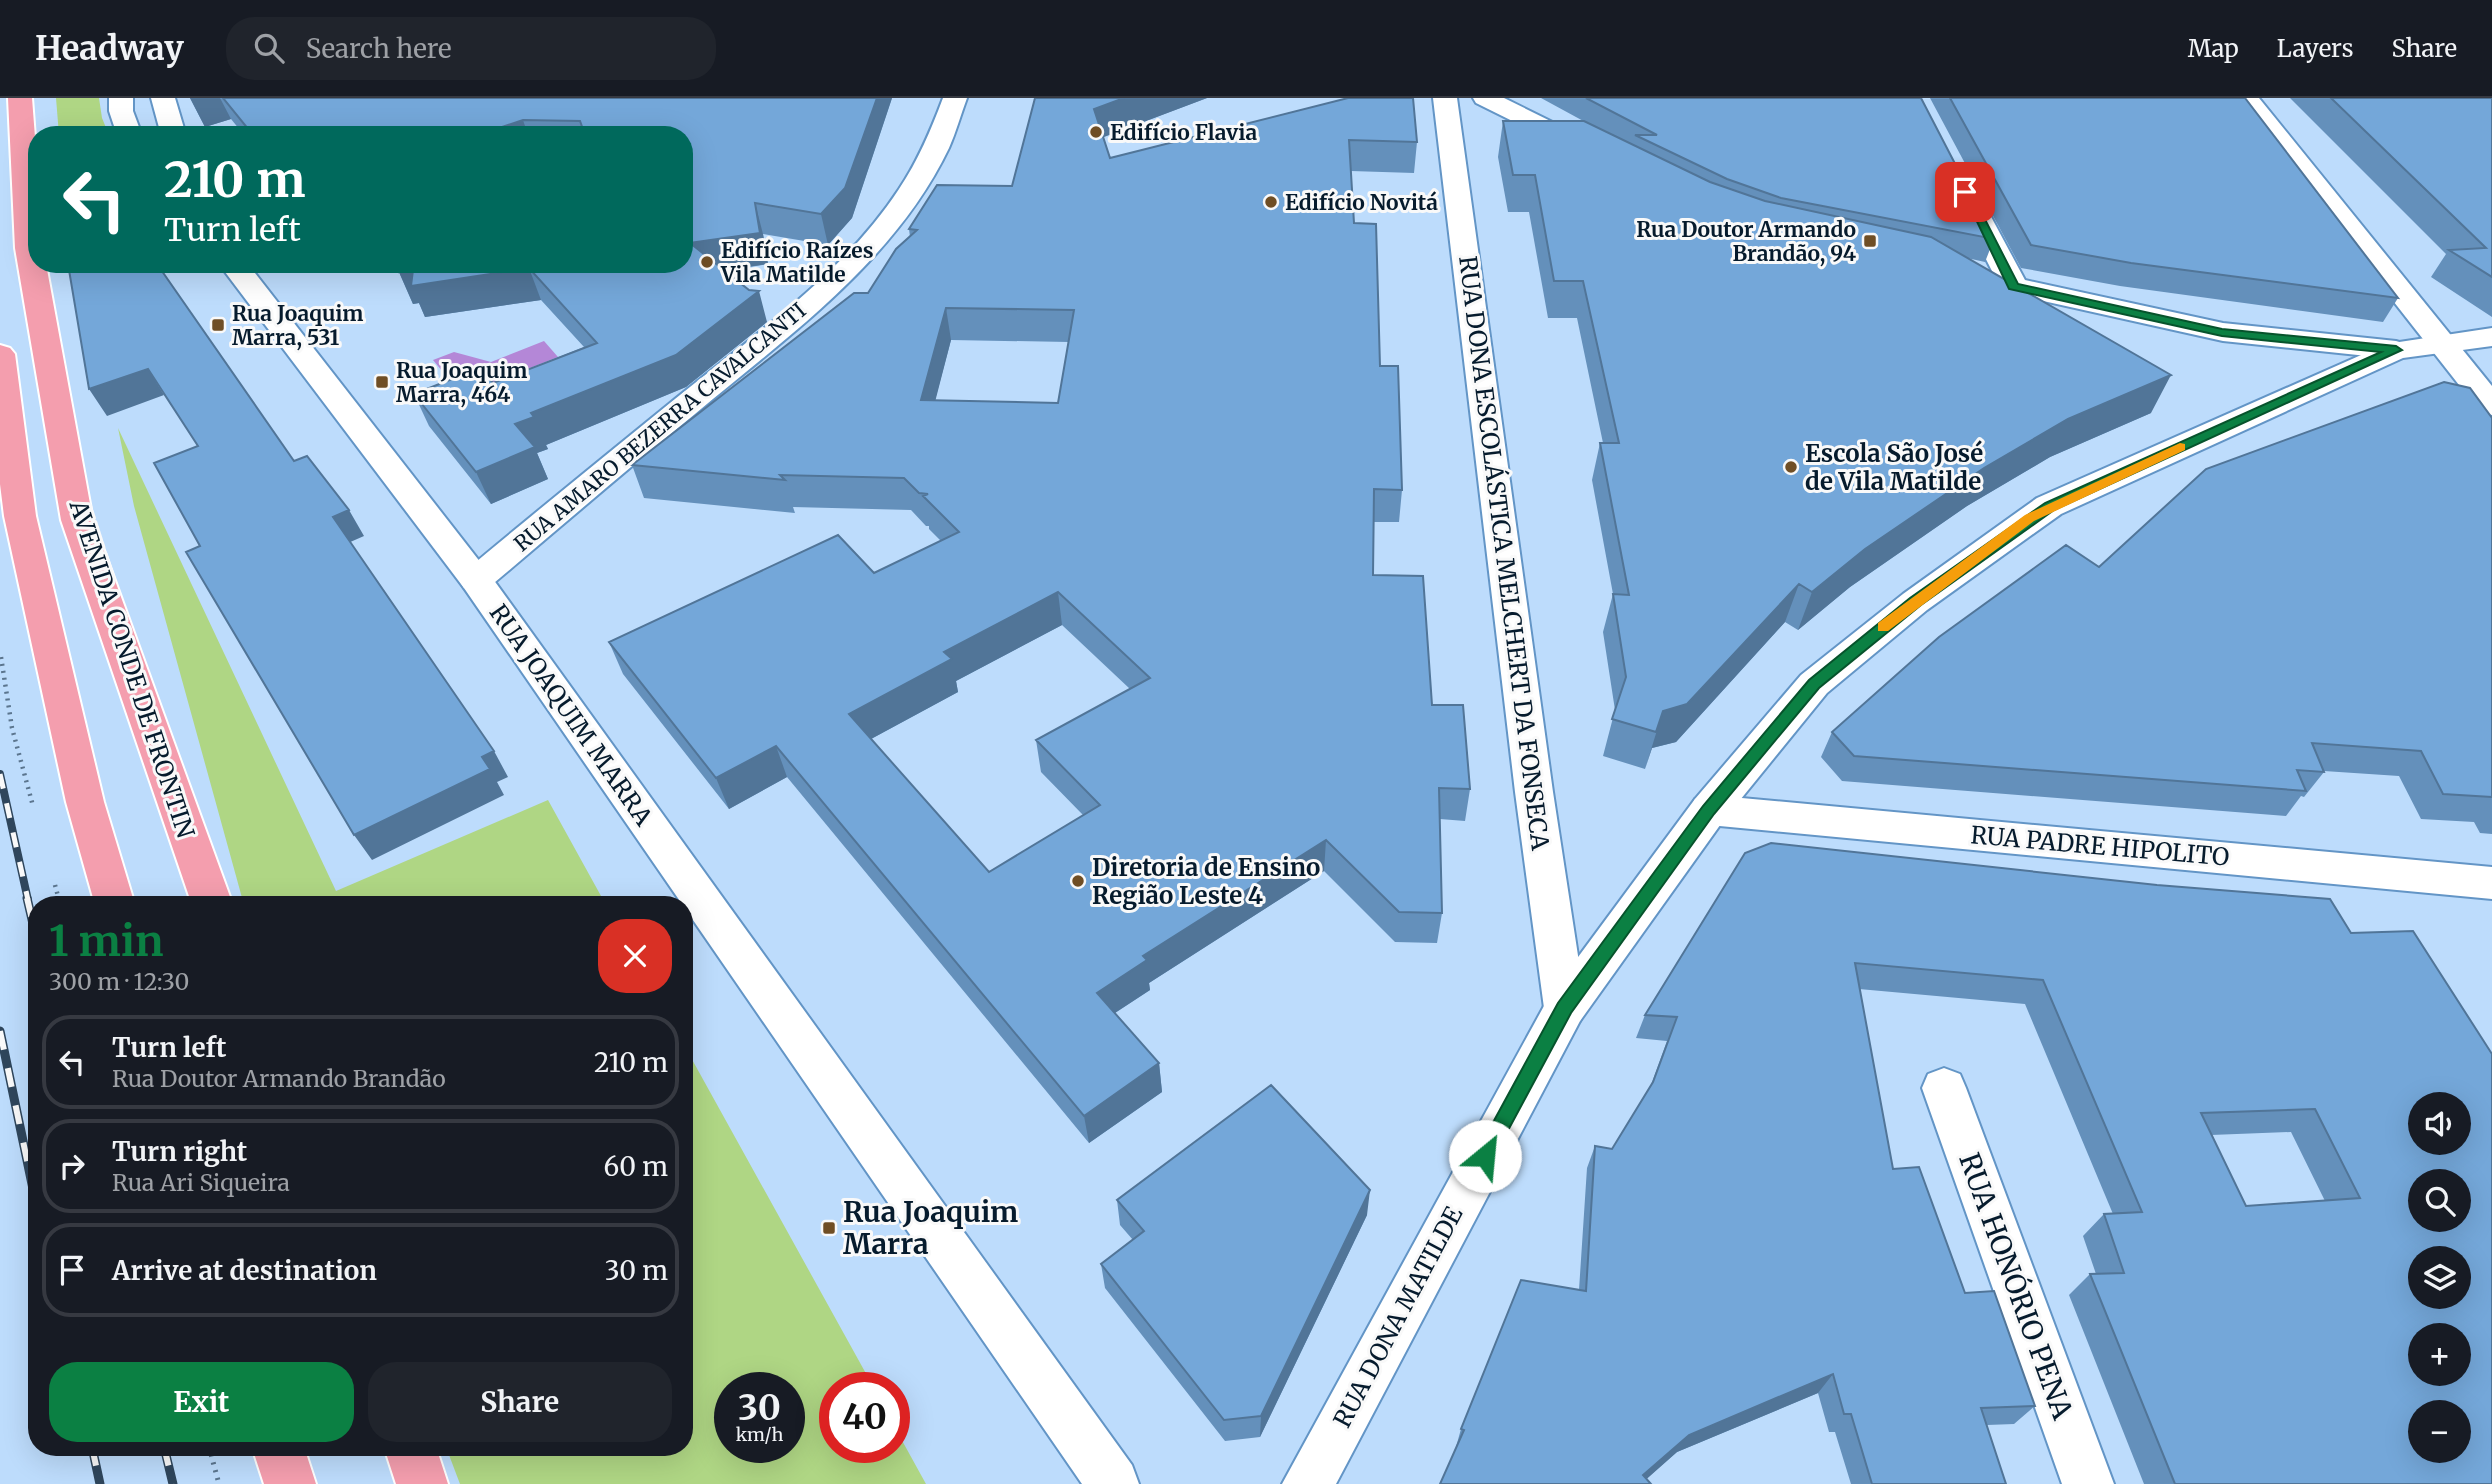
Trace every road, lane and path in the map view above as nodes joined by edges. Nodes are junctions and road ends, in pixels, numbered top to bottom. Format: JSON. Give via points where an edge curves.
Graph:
{"nodes":[{"id":1,"x":20,"y":98,"type":"edge"},
{"id":2,"x":121,"y":98,"type":"edge"},
{"id":3,"x":163,"y":98,"type":"edge"},
{"id":4,"x":955,"y":98,"type":"edge"},
{"id":5,"x":1445,"y":98,"type":"edge"},
{"id":6,"x":1485,"y":98,"type":"edge"},
{"id":7,"x":2246,"y":98,"type":"edge"},
{"id":8,"x":127,"y":126,"type":"edge"},
{"id":9,"x":170,"y":126,"type":"edge"},
{"id":10,"x":1604,"y":157,"type":"edge"},
{"id":11,"x":1959,"y":180,"type":"edge"},
{"id":12,"x":28,"y":188,"type":"edge"},
{"id":13,"x":1948,"y":271,"type":"edge"},
{"id":14,"x":38,"y":273,"type":"edge"},
{"id":15,"x":240,"y":273,"type":"edge"},
{"id":16,"x":2014,"y":286,"type":"junction"},
{"id":17,"x":2492,"y":337,"type":"edge"},
{"id":18,"x":2442,"y":343,"type":"junction"},
{"id":19,"x":2396,"y":350,"type":"junction"},
{"id":20,"x":0,"y":354,"type":"edge"},
{"id":21,"x":2492,"y":406,"type":"edge"},
{"id":22,"x":476,"y":580,"type":"junction"},
{"id":23,"x":1709,"y":810,"type":"junction"},
{"id":24,"x":2492,"y":883,"type":"edge"},
{"id":25,"x":112,"y":896,"type":"edge"},
{"id":26,"x":209,"y":896,"type":"edge"},
{"id":27,"x":1565,"y":1008,"type":"junction"},
{"id":28,"x":1944,"y":1088,"type":"dead end"},
{"id":29,"x":211,"y":1456,"type":"edge"},
{"id":30,"x":281,"y":1456,"type":"edge"},
{"id":31,"x":413,"y":1456,"type":"edge"},
{"id":32,"x":219,"y":1484,"type":"edge"},
{"id":33,"x":290,"y":1484,"type":"edge"},
{"id":34,"x":422,"y":1484,"type":"edge"},
{"id":35,"x":1113,"y":1484,"type":"edge"},
{"id":36,"x":1308,"y":1484,"type":"edge"},
{"id":37,"x":2088,"y":1484,"type":"edge"}],
"edges":[{"from":1,"to":12,"type":"highway","name":"AVENIDA CONDE DE FRONTIN"},
{"from":2,"to":8,"type":"street"},
{"from":3,"to":9,"type":"street"},
{"from":4,"to":22,"type":"street","name":"RUA AMARO BEZERRA CAVALCANTI","via":[[930,164],[901,209],[868,246],[806,306]]},
{"from":5,"to":27,"type":"street","name":"RUA DONA ESCOLÁSTICA MELCHERT DA FONSECA"},
{"from":6,"to":10,"type":"street"},
{"from":7,"to":18,"type":"street"},
{"from":11,"to":16,"type":"street"},
{"from":13,"to":16,"type":"street"},
{"from":14,"to":26,"type":"highway","name":"AVENIDA CONDE DE FRONTIN","via":[[77,520]]},
{"from":15,"to":22,"type":"street","name":"RUA JOAQUIM MARRA"},
{"from":16,"to":19,"type":"street","via":[[2222,332]]},
{"from":17,"to":18,"type":"street","name":"RUA DONA MATILDE"},
{"from":18,"to":19,"type":"street","name":"RUA DONA MATILDE"},
{"from":18,"to":21,"type":"street"},
{"from":19,"to":23,"type":"street","name":"RUA DONA MATILDE","via":[[2029,518],[1814,684]]},
{"from":20,"to":25,"type":"highway","via":[[20,516],[85,802]]},
{"from":22,"to":35,"type":"street","name":"RUA JOAQUIM MARRA"},
{"from":23,"to":24,"type":"street","name":"RUA PADRE HIPOLITO"},
{"from":23,"to":27,"type":"street","name":"RUA DONA MATILDE"},
{"from":27,"to":36,"type":"street","name":"RUA DONA MATILDE"},
{"from":28,"to":37,"type":"street","name":"RUA HONÓRIO PENA"},
{"from":29,"to":32,"type":"path"},
{"from":30,"to":33,"type":"highway"},
{"from":31,"to":34,"type":"highway"}]}
